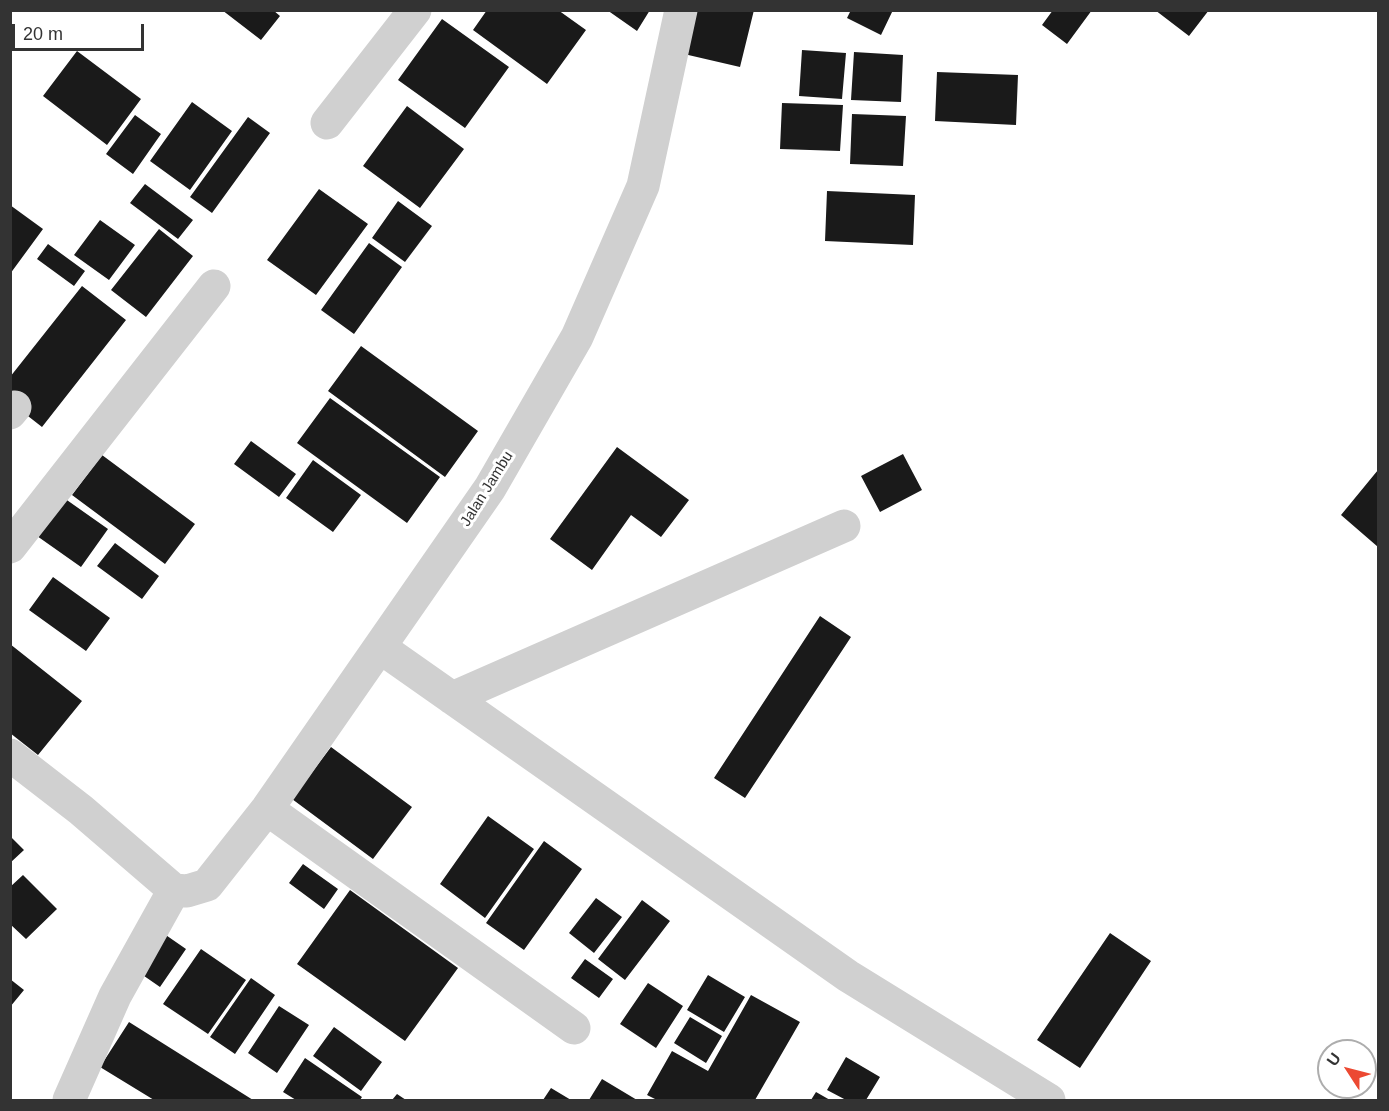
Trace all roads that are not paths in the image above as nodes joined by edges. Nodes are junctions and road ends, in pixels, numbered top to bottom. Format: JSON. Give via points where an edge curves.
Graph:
{"nodes":[{"id":1,"x":415,"y":10,"type":"edge"},
{"id":2,"x":681,"y":10,"type":"edge"},
{"id":3,"x":327,"y":123,"type":"dead end"},
{"id":4,"x":214,"y":286,"type":"dead end"},
{"id":5,"x":844,"y":526,"type":"dead end"},
{"id":6,"x":10,"y":547,"type":"edge"},
{"id":7,"x":381,"y":648,"type":"junction"},
{"id":8,"x":452,"y":698,"type":"junction"},
{"id":9,"x":10,"y":755,"type":"edge"},
{"id":10,"x":267,"y":809,"type":"junction"},
{"id":11,"x":174,"y":890,"type":"junction"},
{"id":12,"x":574,"y":1028,"type":"dead end"},
{"id":13,"x":76,"y":1098,"type":"edge"},
{"id":14,"x":1049,"y":1101,"type":"edge"}],
"edges":[{"from":1,"to":3,"type":"street"},
{"from":2,"to":7,"type":"street","name":"Jalan Jambu","via":[[643,186],[577,337],[490,488]]},
{"from":4,"to":6,"type":"street"},
{"from":5,"to":8,"type":"street"},
{"from":7,"to":8,"type":"street"},
{"from":7,"to":10,"type":"street","name":"Jalan Jambu"},
{"from":8,"to":14,"type":"street","via":[[848,976]]},
{"from":9,"to":11,"type":"street"},
{"from":10,"to":11,"type":"street","name":"Jalan Jambu","via":[[207,885]]},
{"from":10,"to":12,"type":"street"},
{"from":11,"to":13,"type":"street","via":[[115,996]]}]}
